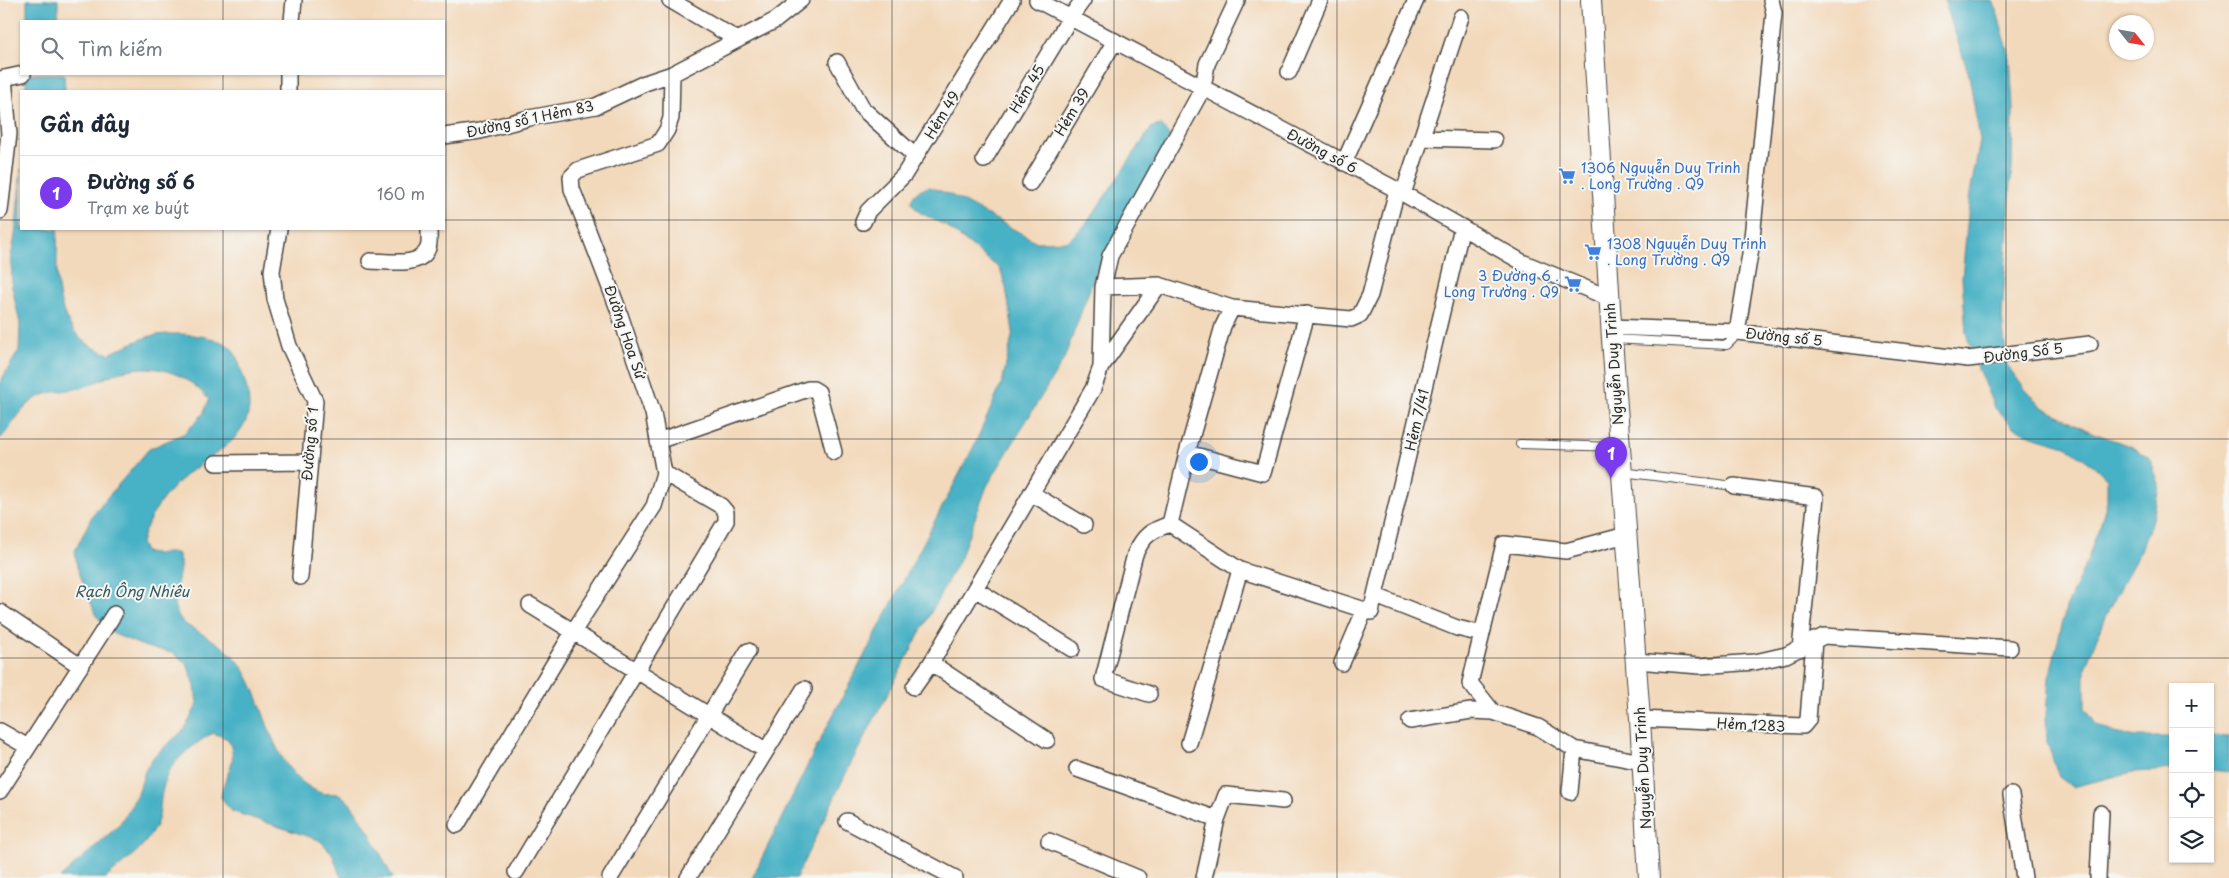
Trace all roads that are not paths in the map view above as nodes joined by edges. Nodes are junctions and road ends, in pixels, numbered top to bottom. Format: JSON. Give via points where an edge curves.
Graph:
{"nodes":[{"id":1,"x":294,"y":0,"type":"edge"},
{"id":2,"x":670,"y":0,"type":"edge"},
{"id":3,"x":801,"y":0,"type":"edge"},
{"id":4,"x":1012,"y":0,"type":"edge"},
{"id":5,"x":1037,"y":0,"type":"edge"},
{"id":6,"x":1083,"y":0,"type":"edge"},
{"id":7,"x":1237,"y":0,"type":"edge"},
{"id":8,"x":1320,"y":0,"type":"edge"},
{"id":9,"x":1416,"y":0,"type":"edge"},
{"id":10,"x":1591,"y":0,"type":"edge"},
{"id":11,"x":1771,"y":0,"type":"edge"},
{"id":12,"x":1461,"y":17,"type":"dead end"},
{"id":13,"x":1070,"y":18,"type":"junction"},
{"id":14,"x":292,"y":20,"type":"edge"},
{"id":15,"x":738,"y":40,"type":"junction"},
{"id":16,"x":1115,"y":41,"type":"junction"},
{"id":17,"x":838,"y":62,"type":"dead end"},
{"id":18,"x":1288,"y":72,"type":"dead end"},
{"id":19,"x":672,"y":74,"type":"junction"},
{"id":20,"x":20,"y":75,"type":"edge"},
{"id":21,"x":288,"y":75,"type":"edge"},
{"id":22,"x":2,"y":79,"type":"edge"},
{"id":23,"x":1203,"y":88,"type":"junction"},
{"id":24,"x":288,"y":90,"type":"edge"},
{"id":25,"x":445,"y":136,"type":"edge"},
{"id":26,"x":1422,"y":138,"type":"junction"},
{"id":27,"x":1494,"y":140,"type":"dead end"},
{"id":28,"x":916,"y":157,"type":"junction"},
{"id":29,"x":984,"y":160,"type":"dead end"},
{"id":30,"x":1344,"y":163,"type":"junction"},
{"id":31,"x":1030,"y":183,"type":"dead end"},
{"id":32,"x":1400,"y":192,"type":"junction"},
{"id":33,"x":0,"y":211,"type":"edge"},
{"id":34,"x":863,"y":222,"type":"dead end"},
{"id":35,"x":1462,"y":227,"type":"junction"},
{"id":36,"x":279,"y":230,"type":"edge"},
{"id":37,"x":429,"y":230,"type":"edge"},
{"id":38,"x":370,"y":261,"type":"dead end"},
{"id":39,"x":1159,"y":285,"type":"junction"},
{"id":40,"x":1103,"y":287,"type":"junction"},
{"id":41,"x":1609,"y":298,"type":"junction"},
{"id":42,"x":1232,"y":308,"type":"junction"},
{"id":43,"x":1307,"y":314,"type":"junction"},
{"id":44,"x":1735,"y":332,"type":"junction"},
{"id":45,"x":1612,"y":333,"type":"junction"},
{"id":46,"x":2090,"y":344,"type":"dead end"},
{"id":47,"x":1962,"y":359,"type":"joint"},
{"id":48,"x":1101,"y":368,"type":"junction"},
{"id":49,"x":658,"y":441,"type":"junction"},
{"id":50,"x":1520,"y":444,"type":"dead end"},
{"id":51,"x":1620,"y":447,"type":"junction"},
{"id":52,"x":834,"y":452,"type":"dead end"},
{"id":53,"x":1187,"y":453,"type":"junction"},
{"id":54,"x":308,"y":462,"type":"junction"},
{"id":55,"x":216,"y":463,"type":"dead end"},
{"id":56,"x":1622,"y":472,"type":"junction"},
{"id":57,"x":664,"y":473,"type":"junction"},
{"id":58,"x":1734,"y":486,"type":"joint"},
{"id":59,"x":1031,"y":493,"type":"junction"},
{"id":60,"x":1170,"y":524,"type":"junction"},
{"id":61,"x":1084,"y":525,"type":"dead end"},
{"id":62,"x":1626,"y":535,"type":"junction"},
{"id":63,"x":1240,"y":570,"type":"junction"},
{"id":64,"x":300,"y":577,"type":"dead end"},
{"id":65,"x":975,"y":589,"type":"junction"},
{"id":66,"x":1376,"y":596,"type":"junction"},
{"id":67,"x":530,"y":605,"type":"dead end"},
{"id":68,"x":1368,"y":610,"type":"junction"},
{"id":69,"x":0,"y":612,"type":"edge"},
{"id":70,"x":114,"y":614,"type":"dead end"},
{"id":71,"x":573,"y":632,"type":"junction"},
{"id":72,"x":1482,"y":634,"type":"junction"},
{"id":73,"x":1814,"y":640,"type":"junction"},
{"id":74,"x":2010,"y":648,"type":"dead end"},
{"id":75,"x":1072,"y":649,"type":"dead end"},
{"id":76,"x":1800,"y":649,"type":"junction"},
{"id":77,"x":748,"y":651,"type":"dead end"},
{"id":78,"x":1636,"y":661,"type":"junction"},
{"id":79,"x":931,"y":663,"type":"junction"},
{"id":80,"x":1342,"y":663,"type":"dead end"},
{"id":81,"x":80,"y":666,"type":"junction"},
{"id":82,"x":637,"y":671,"type":"junction"},
{"id":83,"x":914,"y":687,"type":"dead end"},
{"id":84,"x":804,"y":689,"type":"dead end"},
{"id":85,"x":1149,"y":694,"type":"dead end"},
{"id":86,"x":1493,"y":712,"type":"junction"},
{"id":87,"x":708,"y":715,"type":"junction"},
{"id":88,"x":1640,"y":719,"type":"junction"},
{"id":89,"x":1410,"y":721,"type":"dead end"},
{"id":90,"x":0,"y":731,"type":"edge"},
{"id":91,"x":1046,"y":740,"type":"dead end"},
{"id":92,"x":1189,"y":744,"type":"dead end"},
{"id":93,"x":28,"y":747,"type":"junction"},
{"id":94,"x":1574,"y":749,"type":"junction"},
{"id":95,"x":765,"y":750,"type":"junction"},
{"id":96,"x":1642,"y":762,"type":"junction"},
{"id":97,"x":1077,"y":769,"type":"dead end"},
{"id":98,"x":0,"y":791,"type":"edge"},
{"id":99,"x":1570,"y":792,"type":"dead end"},
{"id":100,"x":2011,"y":795,"type":"dead end"},
{"id":101,"x":1283,"y":801,"type":"dead end"},
{"id":102,"x":2101,"y":813,"type":"dead end"},
{"id":103,"x":1217,"y":819,"type":"junction"},
{"id":104,"x":847,"y":821,"type":"dead end"},
{"id":105,"x":457,"y":825,"type":"dead end"},
{"id":106,"x":1049,"y":841,"type":"dead end"},
{"id":107,"x":516,"y":872,"type":"dead end"},
{"id":108,"x":610,"y":878,"type":"edge"},
{"id":109,"x":688,"y":878,"type":"edge"},
{"id":110,"x":955,"y":878,"type":"edge"},
{"id":111,"x":1138,"y":878,"type":"edge"},
{"id":112,"x":1204,"y":878,"type":"edge"},
{"id":113,"x":1649,"y":878,"type":"edge"},
{"id":114,"x":2024,"y":878,"type":"edge"},
{"id":115,"x":2098,"y":878,"type":"edge"}],
"edges":[{"from":1,"to":14,"type":"street"},
{"from":2,"to":15,"type":"street"},
{"from":3,"to":15,"type":"street","name":"Đường số 1 Hẻm 83","via":[[776,20]]},
{"from":4,"to":28,"type":"street","name":"Hẻm 49"},
{"from":5,"to":13,"type":"street","name":"Đường số 6"},
{"from":6,"to":13,"type":"street","name":"Hẻm 45"},
{"from":7,"to":23,"type":"street","via":[[1207,64]]},
{"from":8,"to":18,"type":"street"},
{"from":9,"to":30,"type":"street"},
{"from":10,"to":41,"type":"main road","name":"Nguyễn Duy Trinh"},
{"from":11,"to":44,"type":"street","via":[[1774,13],[1751,248]]},
{"from":12,"to":26,"type":"street"},
{"from":13,"to":16,"type":"street","name":"Đường số 6"},
{"from":13,"to":29,"type":"street","name":"Hẻm 45"},
{"from":15,"to":19,"type":"street","name":"Đường số 1 Hẻm 83"},
{"from":16,"to":23,"type":"street","name":"Đường số 6"},
{"from":16,"to":31,"type":"street","name":"Hẻm 39"},
{"from":17,"to":28,"type":"street","via":[[863,109]]},
{"from":19,"to":25,"type":"street","name":"Đường số 1 Hẻm 83","via":[[596,106],[530,118],[480,132]]},
{"from":19,"to":49,"type":"street","name":"Đường Hoa Sứ","via":[[671,118],[658,144],[578,170],[571,177],[572,189],[650,404]]},
{"from":20,"to":22,"type":"street"},
{"from":21,"to":24,"type":"street"},
{"from":22,"to":33,"type":"street","via":[[9,134]]},
{"from":23,"to":30,"type":"street","name":"Đường số 6"},
{"from":23,"to":40,"type":"street","via":[[1110,256]]},
{"from":26,"to":27,"type":"street"},
{"from":26,"to":32,"type":"street"},
{"from":28,"to":34,"type":"street","name":"Hẻm 49","via":[[904,175],[868,211]]},
{"from":30,"to":32,"type":"street","name":"Đường số 6"},
{"from":32,"to":35,"type":"street","name":"Đường số 6"},
{"from":32,"to":43,"type":"street","via":[[1370,294],[1360,315],[1351,319]]},
{"from":35,"to":41,"type":"street","name":"Đường số 6","via":[[1522,262]]},
{"from":35,"to":66,"type":"street","name":"Hẻm 7/41"},
{"from":36,"to":54,"type":"street","name":"Đường số 1","via":[[272,271],[275,299],[289,346],[315,400]]},
{"from":37,"to":38,"type":"street","via":[[429,247],[418,260]]},
{"from":39,"to":40,"type":"street"},
{"from":39,"to":42,"type":"street"},
{"from":39,"to":48,"type":"street"},
{"from":40,"to":48,"type":"street"},
{"from":41,"to":45,"type":"main road","name":"Nguyễn Duy Trinh"},
{"from":42,"to":43,"type":"street"},
{"from":42,"to":53,"type":"street"},
{"from":43,"to":53,"type":"street","via":[[1263,473]]},
{"from":44,"to":45,"type":"street","name":"Đường số 5"},
{"from":44,"to":47,"type":"street","name":"Đường số 5"},
{"from":45,"to":51,"type":"main road","name":"Nguyễn Duy Trinh"},
{"from":46,"to":47,"type":"street","name":"Đường Số 5"},
{"from":48,"to":59,"type":"street","via":[[1093,389]]},
{"from":49,"to":52,"type":"street","via":[[813,389],[818,392]]},
{"from":49,"to":57,"type":"street","name":"Đường Hoa Sứ"},
{"from":50,"to":51,"type":"lane"},
{"from":51,"to":56,"type":"main road","name":"Nguyễn Duy Trinh"},
{"from":53,"to":60,"type":"street"},
{"from":54,"to":55,"type":"street"},
{"from":54,"to":64,"type":"street","name":"Đường số 1"},
{"from":56,"to":58,"type":"lane"},
{"from":56,"to":62,"type":"main road","name":"Nguyễn Duy Trinh"},
{"from":57,"to":71,"type":"street","name":"Đường Hoa Sứ","via":[[654,506]]},
{"from":57,"to":82,"type":"street","via":[[721,506],[726,512],[726,521]]},
{"from":58,"to":76,"type":"street","via":[[1816,497]]},
{"from":59,"to":61,"type":"street"},
{"from":59,"to":65,"type":"street"},
{"from":60,"to":63,"type":"street"},
{"from":60,"to":85,"type":"street","via":[[1152,530],[1135,554],[1103,679]]},
{"from":62,"to":72,"type":"street","via":[[1566,550],[1504,544]]},
{"from":62,"to":78,"type":"main road","name":"Nguyễn Duy Trinh"},
{"from":63,"to":68,"type":"street"},
{"from":63,"to":92,"type":"street"},
{"from":65,"to":75,"type":"street"},
{"from":65,"to":79,"type":"street"},
{"from":66,"to":68,"type":"street","name":"Hẻm 7/41"},
{"from":66,"to":72,"type":"street","via":[[1457,628]]},
{"from":67,"to":71,"type":"street"},
{"from":68,"to":80,"type":"street","name":"Hẻm 7/41"},
{"from":69,"to":81,"type":"street"},
{"from":70,"to":81,"type":"street"},
{"from":71,"to":82,"type":"street"},
{"from":71,"to":105,"type":"street","name":"Đường Hoa Sứ"},
{"from":72,"to":86,"type":"street","via":[[1470,683]]},
{"from":73,"to":74,"type":"street","via":[[1824,636]]},
{"from":73,"to":76,"type":"street"},
{"from":73,"to":88,"type":"street","name":"Hẻm 1283","via":[[1808,720],[1803,726]]},
{"from":76,"to":78,"type":"street","via":[[1786,656],[1755,662],[1700,666]]},
{"from":77,"to":87,"type":"street"},
{"from":78,"to":88,"type":"main road","name":"Nguyễn Duy Trinh"},
{"from":79,"to":83,"type":"street"},
{"from":79,"to":91,"type":"street"},
{"from":81,"to":93,"type":"street"},
{"from":82,"to":87,"type":"street"},
{"from":82,"to":107,"type":"street"},
{"from":84,"to":95,"type":"street"},
{"from":86,"to":89,"type":"street"},
{"from":86,"to":94,"type":"street","via":[[1538,727]]},
{"from":87,"to":95,"type":"street"},
{"from":87,"to":108,"type":"street"},
{"from":88,"to":96,"type":"main road","name":"Nguyễn Duy Trinh"},
{"from":90,"to":93,"type":"street"},
{"from":93,"to":98,"type":"street"},
{"from":94,"to":96,"type":"street"},
{"from":94,"to":99,"type":"street"},
{"from":95,"to":109,"type":"street"},
{"from":96,"to":113,"type":"main road","name":"Nguyễn Duy Trinh"},
{"from":97,"to":103,"type":"street"},
{"from":100,"to":114,"type":"street"},
{"from":101,"to":103,"type":"street","via":[[1226,795]]},
{"from":102,"to":115,"type":"street"},
{"from":103,"to":112,"type":"street"},
{"from":104,"to":110,"type":"street"},
{"from":106,"to":111,"type":"street"}]}
